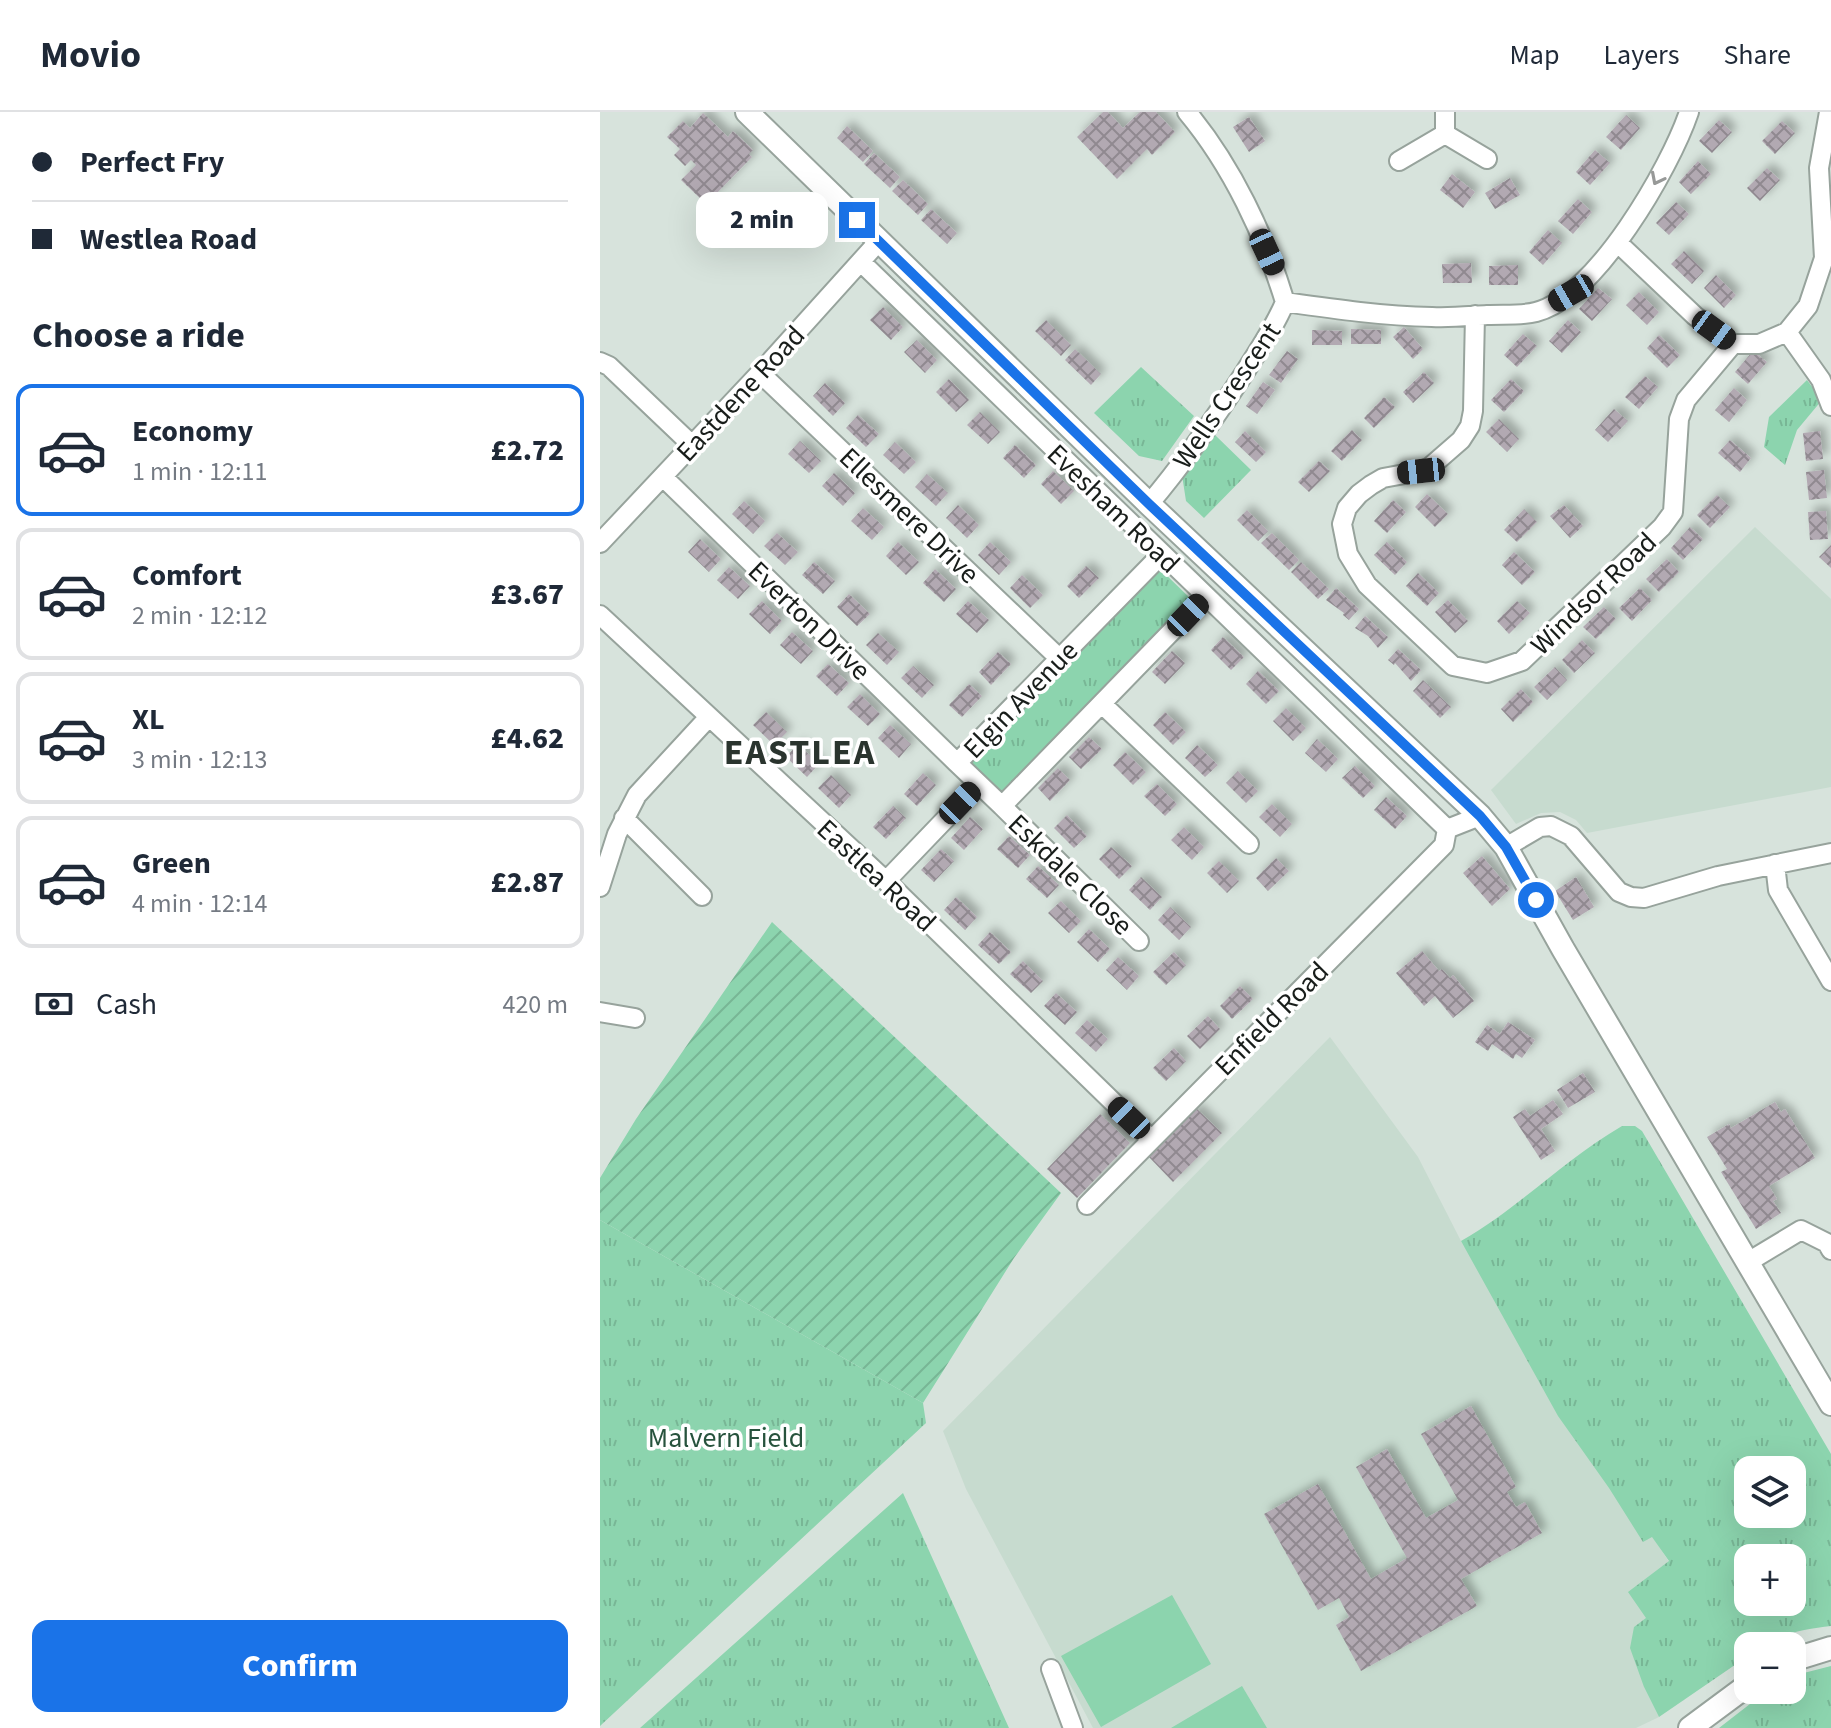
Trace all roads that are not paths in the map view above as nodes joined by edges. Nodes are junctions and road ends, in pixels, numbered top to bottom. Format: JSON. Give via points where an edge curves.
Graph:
{"nodes":[{"id":1,"x":747,"y":112,"type":"edge"},
{"id":2,"x":1187,"y":112,"type":"edge"},
{"id":3,"x":1445,"y":112,"type":"edge"},
{"id":4,"x":1689,"y":112,"type":"edge"},
{"id":5,"x":1829,"y":112,"type":"edge"},
{"id":6,"x":1445,"y":134,"type":"junction"},
{"id":7,"x":1487,"y":159,"type":"dead end"},
{"id":8,"x":1399,"y":161,"type":"dead end"},
{"id":9,"x":879,"y":241,"type":"junction"},
{"id":10,"x":1618,"y":243,"type":"junction"},
{"id":11,"x":861,"y":262,"type":"junction"},
{"id":12,"x":1285,"y":302,"type":"junction"},
{"id":13,"x":1475,"y":315,"type":"junction"},
{"id":14,"x":1787,"y":332,"type":"junction"},
{"id":15,"x":1733,"y":344,"type":"junction"},
{"id":16,"x":600,"y":362,"type":"edge"},
{"id":17,"x":760,"y":373,"type":"junction"},
{"id":18,"x":1831,"y":406,"type":"edge"},
{"id":19,"x":692,"y":445,"type":"junction"},
{"id":20,"x":663,"y":477,"type":"junction"},
{"id":21,"x":1149,"y":504,"type":"junction"},
{"id":22,"x":600,"y":543,"type":"edge"},
{"id":23,"x":1161,"y":555,"type":"junction"},
{"id":24,"x":1205,"y":597,"type":"junction"},
{"id":25,"x":600,"y":615,"type":"edge"},
{"id":26,"x":1059,"y":658,"type":"junction"},
{"id":27,"x":1102,"y":704,"type":"junction"},
{"id":28,"x":708,"y":718,"type":"junction"},
{"id":29,"x":957,"y":763,"type":"junction"},
{"id":30,"x":979,"y":784,"type":"junction"},
{"id":31,"x":1002,"y":806,"type":"junction"},
{"id":32,"x":1480,"y":816,"type":"junction"},
{"id":33,"x":624,"y":818,"type":"junction"},
{"id":34,"x":1447,"y":829,"type":"junction"},
{"id":35,"x":1249,"y":844,"type":"dead end"},
{"id":36,"x":1506,"y":847,"type":"junction"},
{"id":37,"x":1831,"y":853,"type":"edge"},
{"id":38,"x":1775,"y":864,"type":"junction"},
{"id":39,"x":704,"y":871,"type":"dead end"},
{"id":40,"x":886,"y":881,"type":"junction"},
{"id":41,"x":600,"y":887,"type":"edge"},
{"id":42,"x":1139,"y":941,"type":"dead end"},
{"id":43,"x":1831,"y":981,"type":"edge"},
{"id":44,"x":600,"y":1012,"type":"edge"},
{"id":45,"x":635,"y":1018,"type":"dead end"},
{"id":46,"x":1151,"y":1139,"type":"junction"},
{"id":47,"x":1087,"y":1205,"type":"dead end"},
{"id":48,"x":1831,"y":1250,"type":"edge"},
{"id":49,"x":1748,"y":1262,"type":"junction"},
{"id":50,"x":1831,"y":1404,"type":"edge"},
{"id":51,"x":1831,"y":1648,"type":"edge"},
{"id":52,"x":1806,"y":1656,"type":"edge"},
{"id":53,"x":1051,"y":1669,"type":"dead end"},
{"id":54,"x":1734,"y":1695,"type":"edge"},
{"id":55,"x":1073,"y":1728,"type":"edge"},
{"id":56,"x":1690,"y":1728,"type":"edge"}],
"edges":[{"from":1,"to":9,"type":"main road"},
{"from":2,"to":12,"type":"street","name":"Wells Crescent","via":[[1233,179],[1275,268]]},
{"from":3,"to":6,"type":"street"},
{"from":4,"to":10,"type":"street","one_way":true,"via":[[1643,207]]},
{"from":5,"to":14,"type":"street","via":[[1819,168],[1824,258],[1808,306]]},
{"from":6,"to":7,"type":"street"},
{"from":6,"to":8,"type":"street"},
{"from":9,"to":11,"type":"street","name":"Eastdene Road"},
{"from":9,"to":21,"type":"main road"},
{"from":10,"to":13,"type":"street","via":[[1571,293],[1537,312]]},
{"from":10,"to":15,"type":"street","via":[[1695,316]]},
{"from":11,"to":17,"type":"street","name":"Eastdene Road"},
{"from":11,"to":23,"type":"street","name":"Evesham Road"},
{"from":12,"to":13,"type":"street","via":[[1369,314]]},
{"from":12,"to":21,"type":"street","name":"Wells Crescent","via":[[1230,395]]},
{"from":13,"to":15,"type":"street","name":"Windsor Road","via":[[1470,426],[1461,440],[1421,471],[1398,474],[1359,494],[1342,524],[1348,554],[1367,585],[1453,666],[1487,673],[1522,661],[1662,527],[1673,512],[1679,419],[1686,400]]},
{"from":14,"to":15,"type":"street","via":[[1759,344]]},
{"from":14,"to":18,"type":"street","via":[[1821,380]]},
{"from":16,"to":19,"type":"street"},
{"from":17,"to":19,"type":"street","name":"Eastdene Road"},
{"from":17,"to":26,"type":"street","name":"Ellesmere Drive"},
{"from":19,"to":20,"type":"street","name":"Eastdene Road"},
{"from":20,"to":22,"type":"street","name":"Eastdene Road"},
{"from":20,"to":29,"type":"street","name":"Everton Drive"},
{"from":21,"to":32,"type":"main road"},
{"from":23,"to":24,"type":"street","name":"Evesham Road"},
{"from":23,"to":26,"type":"street","name":"Elgin Avenue"},
{"from":24,"to":27,"type":"street"},
{"from":24,"to":34,"type":"street","name":"Evesham Road"},
{"from":25,"to":28,"type":"street","name":"Eastlea Road"},
{"from":26,"to":29,"type":"street","name":"Elgin Avenue"},
{"from":27,"to":31,"type":"street"},
{"from":27,"to":35,"type":"street"},
{"from":28,"to":33,"type":"street","via":[[637,795]]},
{"from":28,"to":40,"type":"street","name":"Eastlea Road"},
{"from":29,"to":30,"type":"street","name":"Elgin Avenue"},
{"from":30,"to":31,"type":"street","name":"Elgin Avenue"},
{"from":30,"to":40,"type":"street"},
{"from":31,"to":42,"type":"street","name":"Eskdale Close"},
{"from":32,"to":34,"type":"street"},
{"from":32,"to":36,"type":"main road"},
{"from":33,"to":39,"type":"street","via":[[696,890]]},
{"from":33,"to":41,"type":"street"},
{"from":34,"to":46,"type":"street","name":"Enfield Road","via":[[1444,845]]},
{"from":36,"to":38,"type":"street","via":[[1551,826],[1571,836],[1619,892],[1631,897]]},
{"from":36,"to":49,"type":"main road"},
{"from":37,"to":38,"type":"street"},
{"from":38,"to":43,"type":"street","via":[[1778,890]]},
{"from":40,"to":46,"type":"street","name":"Eastlea Road"},
{"from":44,"to":45,"type":"street"},
{"from":46,"to":47,"type":"street","name":"Enfield Road"},
{"from":48,"to":49,"type":"street","via":[[1801,1230]]},
{"from":49,"to":50,"type":"main road"},
{"from":51,"to":52,"type":"main road"},
{"from":53,"to":55,"type":"street"},
{"from":54,"to":56,"type":"main road"}]}
